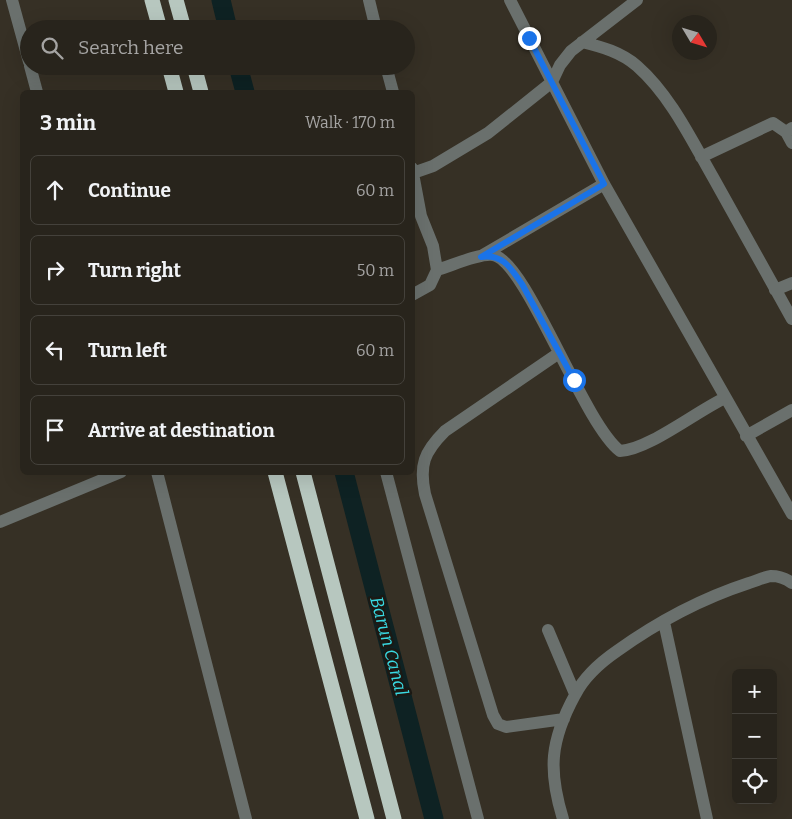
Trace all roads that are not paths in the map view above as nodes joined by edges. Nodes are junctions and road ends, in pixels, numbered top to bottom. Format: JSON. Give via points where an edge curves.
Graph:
{"nodes":[{"id":1,"x":12,"y":0,"type":"edge"},
{"id":2,"x":152,"y":0,"type":"edge"},
{"id":3,"x":176,"y":0,"type":"edge"},
{"id":4,"x":368,"y":0,"type":"edge"},
{"id":5,"x":510,"y":0,"type":"edge"},
{"id":6,"x":637,"y":0,"type":"edge"},
{"id":7,"x":158,"y":20,"type":"edge"},
{"id":8,"x":182,"y":20,"type":"edge"},
{"id":9,"x":374,"y":20,"type":"edge"},
{"id":10,"x":20,"y":29,"type":"edge"},
{"id":11,"x":582,"y":42,"type":"junction"},
{"id":12,"x":32,"y":75,"type":"edge"},
{"id":13,"x":171,"y":75,"type":"edge"},
{"id":14,"x":196,"y":75,"type":"edge"},
{"id":15,"x":388,"y":75,"type":"edge"},
{"id":16,"x":552,"y":82,"type":"junction"},
{"id":17,"x":36,"y":90,"type":"edge"},
{"id":18,"x":175,"y":90,"type":"edge"},
{"id":19,"x":200,"y":90,"type":"edge"},
{"id":20,"x":392,"y":90,"type":"edge"},
{"id":21,"x":790,"y":134,"type":"edge"},
{"id":22,"x":701,"y":157,"type":"junction"},
{"id":23,"x":415,"y":170,"type":"edge"},
{"id":24,"x":415,"y":182,"type":"edge"},
{"id":25,"x":604,"y":184,"type":"junction"},
{"id":26,"x":481,"y":257,"type":"junction"},
{"id":27,"x":437,"y":270,"type":"junction"},
{"id":28,"x":792,"y":283,"type":"edge"},
{"id":29,"x":775,"y":290,"type":"junction"},
{"id":30,"x":415,"y":293,"type":"edge"},
{"id":31,"x":792,"y":319,"type":"edge"},
{"id":32,"x":559,"y":353,"type":"junction"},
{"id":33,"x":725,"y":398,"type":"junction"},
{"id":34,"x":792,"y":410,"type":"edge"},
{"id":35,"x":746,"y":436,"type":"junction"},
{"id":36,"x":114,"y":475,"type":"edge"},
{"id":37,"x":158,"y":475,"type":"edge"},
{"id":38,"x":276,"y":475,"type":"edge"},
{"id":39,"x":304,"y":475,"type":"edge"},
{"id":40,"x":387,"y":475,"type":"edge"},
{"id":41,"x":792,"y":514,"type":"edge"},
{"id":42,"x":0,"y":522,"type":"edge"},
{"id":43,"x":792,"y":582,"type":"edge"},
{"id":44,"x":664,"y":622,"type":"junction"},
{"id":45,"x":548,"y":630,"type":"dead end"},
{"id":46,"x":575,"y":694,"type":"junction"},
{"id":47,"x":564,"y":719,"type":"junction"},
{"id":48,"x":246,"y":819,"type":"edge"},
{"id":49,"x":367,"y":819,"type":"edge"},
{"id":50,"x":394,"y":819,"type":"edge"},
{"id":51,"x":478,"y":819,"type":"edge"},
{"id":52,"x":563,"y":819,"type":"edge"},
{"id":53,"x":707,"y":819,"type":"edge"}],
"edges":[{"from":1,"to":10,"type":"street"},
{"from":2,"to":7,"type":"highway"},
{"from":3,"to":8,"type":"highway"},
{"from":4,"to":9,"type":"street"},
{"from":5,"to":16,"type":"street"},
{"from":6,"to":11,"type":"street"},
{"from":11,"to":16,"type":"street","via":[[560,65]]},
{"from":11,"to":22,"type":"street","via":[[613,50],[638,67],[672,109]]},
{"from":12,"to":17,"type":"street"},
{"from":13,"to":18,"type":"highway"},
{"from":14,"to":19,"type":"highway"},
{"from":15,"to":20,"type":"street"},
{"from":16,"to":23,"type":"street","via":[[488,133],[433,166]]},
{"from":16,"to":25,"type":"street"},
{"from":21,"to":22,"type":"street","via":[[774,123]]},
{"from":22,"to":29,"type":"street"},
{"from":24,"to":27,"type":"street","via":[[421,216],[433,246]]},
{"from":25,"to":26,"type":"street"},
{"from":25,"to":33,"type":"street"},
{"from":26,"to":27,"type":"street"},
{"from":26,"to":32,"type":"street","via":[[493,255],[512,270]]},
{"from":27,"to":30,"type":"street","via":[[430,285]]},
{"from":28,"to":29,"type":"street"},
{"from":29,"to":31,"type":"street"},
{"from":32,"to":33,"type":"street","via":[[593,415],[612,445],[620,451],[644,444],[704,407]]},
{"from":32,"to":47,"type":"street","via":[[445,431],[435,441],[422,465],[425,494],[498,724],[506,726]]},
{"from":33,"to":35,"type":"street"},
{"from":34,"to":35,"type":"street"},
{"from":35,"to":41,"type":"street"},
{"from":36,"to":42,"type":"street"},
{"from":37,"to":48,"type":"street"},
{"from":38,"to":49,"type":"highway"},
{"from":39,"to":50,"type":"highway"},
{"from":40,"to":51,"type":"street"},
{"from":43,"to":44,"type":"street","via":[[769,576],[722,593]]},
{"from":44,"to":46,"type":"street","via":[[616,651],[584,680]]},
{"from":44,"to":53,"type":"street"},
{"from":45,"to":46,"type":"street"},
{"from":46,"to":47,"type":"street"},
{"from":47,"to":52,"type":"street","via":[[552,767]]}]}
